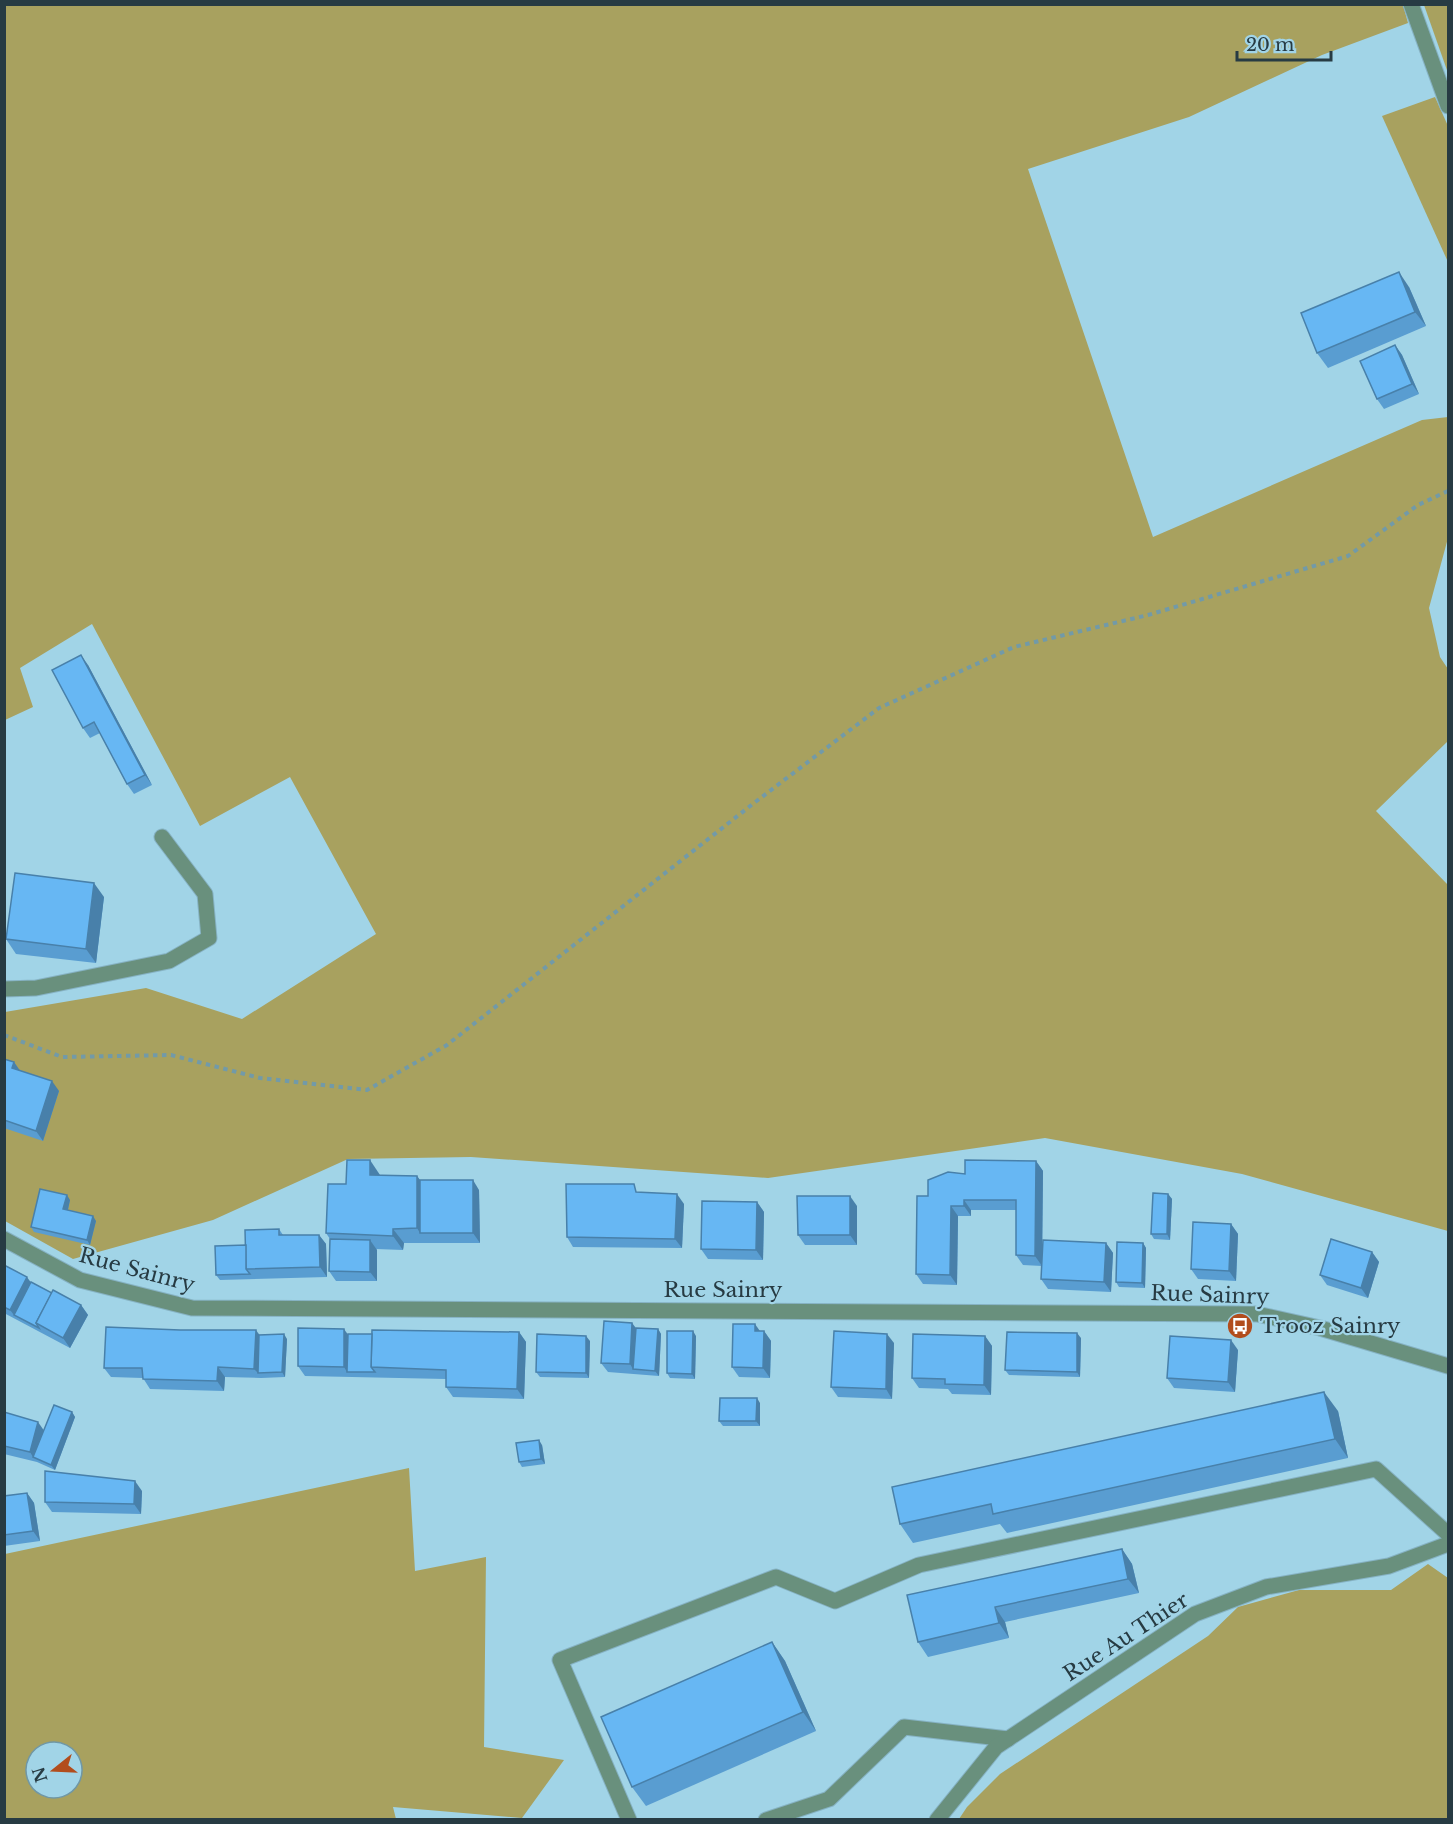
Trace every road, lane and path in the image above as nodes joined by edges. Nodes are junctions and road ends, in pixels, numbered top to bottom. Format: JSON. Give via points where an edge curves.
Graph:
{"nodes":[{"id":1,"x":1411,"y":4,"type":"edge"},
{"id":2,"x":1449,"y":106,"type":"edge"},
{"id":3,"x":1449,"y":490,"type":"edge"},
{"id":4,"x":162,"y":837,"type":"dead end"},
{"id":5,"x":4,"y":989,"type":"edge"},
{"id":6,"x":4,"y":1035,"type":"edge"},
{"id":7,"x":4,"y":1239,"type":"edge"},
{"id":8,"x":1449,"y":1366,"type":"edge"},
{"id":9,"x":1449,"y":1534,"type":"edge"},
{"id":10,"x":1449,"y":1544,"type":"edge"},
{"id":11,"x":1008,"y":1739,"type":"junction"},
{"id":12,"x":629,"y":1820,"type":"edge"},
{"id":13,"x":766,"y":1820,"type":"edge"},
{"id":14,"x":937,"y":1820,"type":"edge"}],
"edges":[{"from":1,"to":2,"type":"street"},
{"from":3,"to":6,"type":"path","via":[[1418,505],[1348,556],[1148,615],[1014,647],[879,708],[447,1045],[367,1090],[260,1078],[171,1055],[62,1057]]},
{"from":4,"to":5,"type":"street","via":[[205,894],[209,938],[169,961],[36,988]]},
{"from":7,"to":8,"type":"street","name":"Rue Sainry","via":[[80,1280],[192,1308],[1257,1314]]},
{"from":9,"to":12,"type":"street","via":[[1376,1469],[920,1564],[835,1602],[776,1577],[560,1660]]},
{"from":10,"to":11,"type":"street","name":"Rue Au Thier","via":[[1389,1566],[1266,1587],[1196,1614]]},
{"from":11,"to":13,"type":"street","via":[[904,1727],[829,1799]]},
{"from":11,"to":14,"type":"street","name":"Rue Au Thier","via":[[996,1747]]}]}
